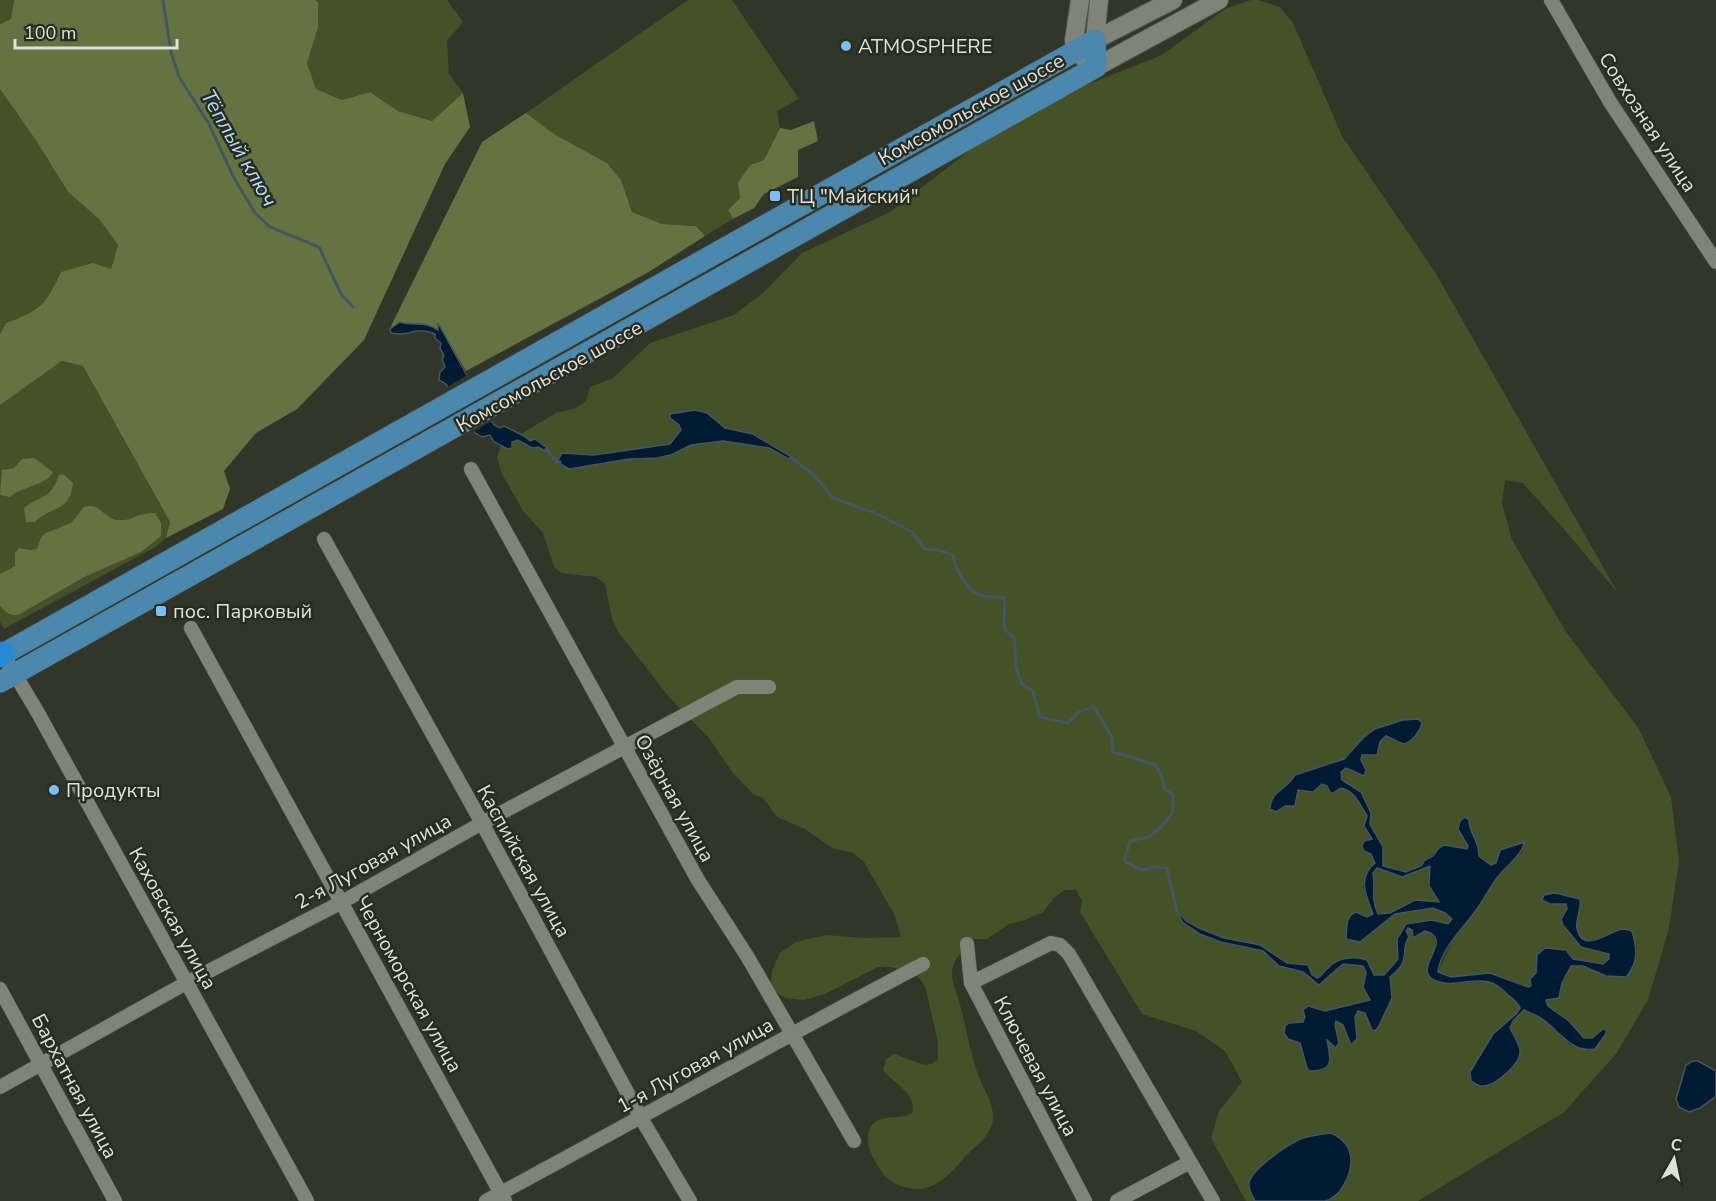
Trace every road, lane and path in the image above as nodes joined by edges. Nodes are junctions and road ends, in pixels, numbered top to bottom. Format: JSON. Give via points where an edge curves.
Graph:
{"nodes":[{"id":1,"x":1080,"y":0,"type":"edge"},
{"id":2,"x":1099,"y":0,"type":"edge"},
{"id":3,"x":1173,"y":0,"type":"edge"},
{"id":4,"x":1218,"y":0,"type":"edge"},
{"id":5,"x":1551,"y":0,"type":"edge"},
{"id":6,"x":1095,"y":40,"type":"junction"},
{"id":7,"x":1075,"y":51,"type":"junction"},
{"id":8,"x":1096,"y":67,"type":"junction"},
{"id":9,"x":1716,"y":262,"type":"edge"},
{"id":10,"x":471,"y":469,"type":"dead end"},
{"id":11,"x":327,"y":544,"type":"dead end"},
{"id":12,"x":191,"y":628,"type":"dead end"},
{"id":13,"x":7,"y":669,"type":"edge"},
{"id":14,"x":769,"y":687,"type":"dead end"},
{"id":15,"x":625,"y":749,"type":"junction"},
{"id":16,"x":482,"y":823,"type":"junction"},
{"id":17,"x":342,"y":902,"type":"junction"},
{"id":18,"x":967,"y":944,"type":"dead end"},
{"id":19,"x":923,"y":964,"type":"dead end"},
{"id":20,"x":186,"y":983,"type":"junction"},
{"id":21,"x":971,"y":983,"type":"junction"},
{"id":22,"x":0,"y":989,"type":"edge"},
{"id":23,"x":792,"y":1032,"type":"junction"},
{"id":24,"x":42,"y":1064,"type":"junction"},
{"id":25,"x":0,"y":1087,"type":"edge"},
{"id":26,"x":641,"y":1118,"type":"junction"},
{"id":27,"x":854,"y":1141,"type":"dead end"},
{"id":28,"x":1190,"y":1162,"type":"junction"},
{"id":29,"x":503,"y":1197,"type":"edge"},
{"id":30,"x":115,"y":1201,"type":"edge"},
{"id":31,"x":307,"y":1201,"type":"edge"},
{"id":32,"x":486,"y":1201,"type":"edge"},
{"id":33,"x":690,"y":1201,"type":"edge"},
{"id":34,"x":1085,"y":1201,"type":"edge"},
{"id":35,"x":1117,"y":1201,"type":"edge"},
{"id":36,"x":1213,"y":1201,"type":"edge"}],
"edges":[{"from":1,"to":7,"type":"main road"},
{"from":2,"to":6,"type":"main road"},
{"from":3,"to":6,"type":"main road","name":"Комсомольское шоссе"},
{"from":4,"to":8,"type":"main road","name":"Комсомольское шоссе"},
{"from":5,"to":9,"type":"street","name":"Совхозная улица","via":[[1610,102]]},
{"from":6,"to":7,"type":"main road","name":"Комсомольское шоссе"},
{"from":6,"to":8,"type":"main road","name":"Комсомольское шоссе"},
{"from":7,"to":8,"type":"main road"},
{"from":7,"to":13,"type":"main road","name":"Комсомольское шоссе","via":[[399,431]]},
{"from":8,"to":13,"type":"main road","name":"Комсомольское шоссе","via":[[412,453]]},
{"from":10,"to":15,"type":"street","name":"Озёрная улица"},
{"from":11,"to":16,"type":"street","name":"Каспийская улица"},
{"from":12,"to":17,"type":"street","name":"Черноморская улица"},
{"from":13,"to":20,"type":"street","name":"Каховская улица","via":[[34,705]]},
{"from":14,"to":15,"type":"street","name":"2-я Луговая улица","via":[[737,687]]},
{"from":15,"to":16,"type":"street","name":"2-я Луговая улица"},
{"from":15,"to":23,"type":"street","name":"Озёрная улица","via":[[698,880]]},
{"from":16,"to":17,"type":"street","name":"2-я Луговая улица"},
{"from":16,"to":26,"type":"street","name":"Каспийская улица"},
{"from":17,"to":20,"type":"street","name":"2-я Луговая улица"},
{"from":17,"to":29,"type":"street","name":"Черноморская улица"},
{"from":18,"to":21,"type":"street","name":"Ключевая улица"},
{"from":19,"to":23,"type":"street","name":"1-я Луговая улица"},
{"from":20,"to":24,"type":"street","name":"2-я Луговая улица"},
{"from":20,"to":31,"type":"street","name":"Каховская улица"},
{"from":21,"to":28,"type":"street","via":[[1051,943],[1060,945],[1069,954]]},
{"from":21,"to":34,"type":"street","name":"Ключевая улица"},
{"from":22,"to":24,"type":"street","name":"Бархатная улица"},
{"from":23,"to":26,"type":"street","name":"1-я Луговая улица"},
{"from":23,"to":27,"type":"street","name":"Озёрная улица"},
{"from":24,"to":25,"type":"street","name":"2-я Луговая улица"},
{"from":24,"to":30,"type":"street","name":"Бархатная улица"},
{"from":26,"to":29,"type":"street","name":"1-я Луговая улица"},
{"from":26,"to":33,"type":"street","name":"Каспийская улица"},
{"from":28,"to":35,"type":"street"},
{"from":28,"to":36,"type":"street"},
{"from":29,"to":32,"type":"street","name":"1-я Луговая улица"}]}
